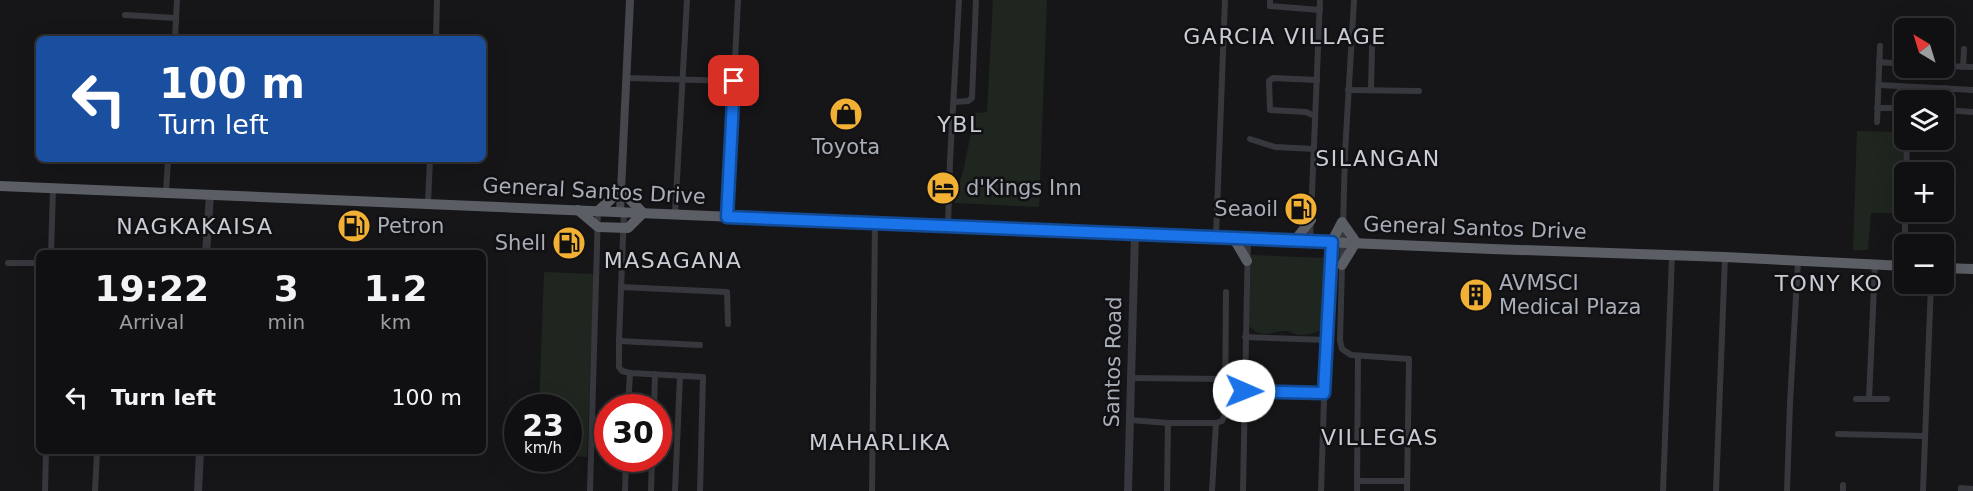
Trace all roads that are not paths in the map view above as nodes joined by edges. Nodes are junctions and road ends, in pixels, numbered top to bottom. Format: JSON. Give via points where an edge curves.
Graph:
{"nodes":[{"id":1,"x":177,"y":0,"type":"edge"},
{"id":2,"x":437,"y":0,"type":"edge"},
{"id":3,"x":630,"y":0,"type":"edge"},
{"id":4,"x":687,"y":0,"type":"edge"},
{"id":5,"x":738,"y":0,"type":"edge"},
{"id":6,"x":959,"y":0,"type":"edge"},
{"id":7,"x":976,"y":0,"type":"edge"},
{"id":8,"x":1225,"y":0,"type":"edge"},
{"id":9,"x":1270,"y":0,"type":"edge"},
{"id":10,"x":1320,"y":0,"type":"edge"},
{"id":11,"x":1354,"y":0,"type":"edge"},
{"id":12,"x":1320,"y":10,"type":"junction"},
{"id":13,"x":125,"y":15,"type":"dead end"},
{"id":14,"x":176,"y":18,"type":"junction"},
{"id":15,"x":175,"y":36,"type":"edge"},
{"id":16,"x":436,"y":36,"type":"edge"},
{"id":17,"x":1880,"y":46,"type":"dead end"},
{"id":18,"x":1372,"y":47,"type":"dead end"},
{"id":19,"x":1964,"y":49,"type":"dead end"},
{"id":20,"x":1880,"y":62,"type":"junction"},
{"id":21,"x":1894,"y":63,"type":"edge"},
{"id":22,"x":1954,"y":67,"type":"edge"},
{"id":23,"x":1963,"y":67,"type":"junction"},
{"id":24,"x":1973,"y":67,"type":"edge"},
{"id":25,"x":627,"y":78,"type":"junction"},
{"id":26,"x":682,"y":78,"type":"junction"},
{"id":27,"x":1317,"y":80,"type":"junction"},
{"id":28,"x":734,"y":81,"type":"junction"},
{"id":29,"x":1879,"y":85,"type":"junction"},
{"id":30,"x":1908,"y":87,"type":"joint"},
{"id":31,"x":1946,"y":88,"type":"joint"},
{"id":32,"x":1371,"y":89,"type":"junction"},
{"id":33,"x":1348,"y":90,"type":"junction"},
{"id":34,"x":1973,"y":90,"type":"edge"},
{"id":35,"x":1419,"y":91,"type":"dead end"},
{"id":36,"x":954,"y":102,"type":"junction"},
{"id":37,"x":1877,"y":108,"type":"junction"},
{"id":38,"x":1894,"y":108,"type":"edge"},
{"id":39,"x":1954,"y":111,"type":"edge"},
{"id":40,"x":1973,"y":112,"type":"edge"},
{"id":41,"x":1315,"y":116,"type":"junction"},
{"id":42,"x":1876,"y":122,"type":"dead end"},
{"id":43,"x":1250,"y":139,"type":"dead end"},
{"id":44,"x":1314,"y":149,"type":"junction"},
{"id":45,"x":168,"y":162,"type":"edge"},
{"id":46,"x":430,"y":162,"type":"edge"},
{"id":47,"x":0,"y":186,"type":"edge"},
{"id":48,"x":53,"y":189,"type":"junction"},
{"id":49,"x":621,"y":190,"type":"junction"},
{"id":50,"x":166,"y":193,"type":"junction"},
{"id":51,"x":210,"y":195,"type":"junction"},
{"id":52,"x":428,"y":203,"type":"junction"},
{"id":53,"x":578,"y":210,"type":"junction"},
{"id":54,"x":598,"y":211,"type":"junction"},
{"id":55,"x":622,"y":212,"type":"junction"},
{"id":56,"x":643,"y":213,"type":"junction"},
{"id":57,"x":675,"y":214,"type":"junction"},
{"id":58,"x":727,"y":217,"type":"junction"},
{"id":59,"x":1311,"y":220,"type":"junction"},
{"id":60,"x":875,"y":222,"type":"junction"},
{"id":61,"x":1342,"y":222,"type":"junction"},
{"id":62,"x":948,"y":225,"type":"junction"},
{"id":63,"x":598,"y":227,"type":"junction"},
{"id":64,"x":623,"y":228,"type":"junction"},
{"id":65,"x":1135,"y":233,"type":"junction"},
{"id":66,"x":1216,"y":236,"type":"junction"},
{"id":67,"x":1233,"y":237,"type":"junction"},
{"id":68,"x":1248,"y":237,"type":"junction"},
{"id":69,"x":1295,"y":240,"type":"junction"},
{"id":70,"x":1311,"y":241,"type":"junction"},
{"id":71,"x":1337,"y":242,"type":"junction"},
{"id":72,"x":1356,"y":242,"type":"junction"},
{"id":73,"x":51,"y":250,"type":"edge"},
{"id":74,"x":206,"y":250,"type":"edge"},
{"id":75,"x":1672,"y":255,"type":"junction"},
{"id":76,"x":1725,"y":257,"type":"junction"},
{"id":77,"x":1247,"y":261,"type":"junction"},
{"id":78,"x":1798,"y":261,"type":"junction"},
{"id":79,"x":8,"y":263,"type":"dead end"},
{"id":80,"x":36,"y":263,"type":"edge"},
{"id":81,"x":1875,"y":264,"type":"junction"},
{"id":82,"x":1342,"y":265,"type":"junction"},
{"id":83,"x":1894,"y":265,"type":"edge"},
{"id":84,"x":1954,"y":268,"type":"edge"},
{"id":85,"x":1973,"y":269,"type":"edge"},
{"id":86,"x":621,"y":287,"type":"junction"},
{"id":87,"x":1226,"y":292,"type":"dead end"},
{"id":88,"x":1930,"y":294,"type":"edge"},
{"id":89,"x":728,"y":324,"type":"dead end"},
{"id":90,"x":1245,"y":337,"type":"junction"},
{"id":91,"x":1326,"y":340,"type":"junction"},
{"id":92,"x":619,"y":341,"type":"junction"},
{"id":93,"x":700,"y":345,"type":"dead end"},
{"id":94,"x":1358,"y":356,"type":"junction"},
{"id":95,"x":630,"y":373,"type":"junction"},
{"id":96,"x":655,"y":374,"type":"junction"},
{"id":97,"x":680,"y":376,"type":"junction"},
{"id":98,"x":1131,"y":378,"type":"junction"},
{"id":99,"x":1225,"y":380,"type":"junction"},
{"id":100,"x":1244,"y":391,"type":"junction"},
{"id":101,"x":1324,"y":393,"type":"junction"},
{"id":102,"x":629,"y":394,"type":"edge"},
{"id":103,"x":654,"y":394,"type":"edge"},
{"id":104,"x":1856,"y":399,"type":"dead end"},
{"id":105,"x":1869,"y":399,"type":"junction"},
{"id":106,"x":1887,"y":399,"type":"dead end"},
{"id":107,"x":1130,"y":420,"type":"junction"},
{"id":108,"x":1168,"y":423,"type":"junction"},
{"id":109,"x":1216,"y":423,"type":"junction"},
{"id":110,"x":1838,"y":434,"type":"dead end"},
{"id":111,"x":1924,"y":436,"type":"junction"},
{"id":112,"x":46,"y":454,"type":"edge"},
{"id":113,"x":97,"y":454,"type":"edge"},
{"id":114,"x":200,"y":454,"type":"edge"},
{"id":115,"x":626,"y":472,"type":"edge"},
{"id":116,"x":652,"y":472,"type":"edge"},
{"id":117,"x":1357,"y":481,"type":"junction"},
{"id":118,"x":1407,"y":481,"type":"junction"},
{"id":119,"x":1973,"y":489,"type":"edge"},
{"id":120,"x":45,"y":491,"type":"edge"},
{"id":121,"x":95,"y":491,"type":"edge"},
{"id":122,"x":198,"y":491,"type":"edge"},
{"id":123,"x":590,"y":491,"type":"edge"},
{"id":124,"x":625,"y":491,"type":"edge"},
{"id":125,"x":651,"y":491,"type":"edge"},
{"id":126,"x":675,"y":491,"type":"edge"},
{"id":127,"x":700,"y":491,"type":"edge"},
{"id":128,"x":872,"y":491,"type":"edge"},
{"id":129,"x":1128,"y":491,"type":"edge"},
{"id":130,"x":1167,"y":491,"type":"edge"},
{"id":131,"x":1212,"y":491,"type":"edge"},
{"id":132,"x":1243,"y":491,"type":"edge"},
{"id":133,"x":1321,"y":491,"type":"edge"},
{"id":134,"x":1357,"y":491,"type":"edge"},
{"id":135,"x":1407,"y":491,"type":"edge"},
{"id":136,"x":1663,"y":491,"type":"edge"},
{"id":137,"x":1716,"y":491,"type":"edge"},
{"id":138,"x":1787,"y":491,"type":"edge"},
{"id":139,"x":1923,"y":491,"type":"edge"},
{"id":140,"x":1961,"y":491,"type":"edge"}],
"edges":[{"from":1,"to":14,"type":"street"},
{"from":2,"to":16,"type":"street"},
{"from":3,"to":25,"type":"main road"},
{"from":4,"to":26,"type":"street"},
{"from":5,"to":28,"type":"street"},
{"from":6,"to":36,"type":"street"},
{"from":7,"to":36,"type":"street","via":[[972,98]]},
{"from":8,"to":66,"type":"street"},
{"from":9,"to":12,"type":"street","via":[[1270,6]]},
{"from":10,"to":12,"type":"street"},
{"from":11,"to":33,"type":"street"},
{"from":12,"to":27,"type":"street"},
{"from":13,"to":14,"type":"street"},
{"from":14,"to":15,"type":"street"},
{"from":17,"to":20,"type":"street"},
{"from":18,"to":32,"type":"street"},
{"from":19,"to":23,"type":"street"},
{"from":20,"to":21,"type":"street"},
{"from":20,"to":29,"type":"street"},
{"from":22,"to":23,"type":"street"},
{"from":23,"to":24,"type":"street"},
{"from":25,"to":26,"type":"street"},
{"from":25,"to":49,"type":"main road"},
{"from":26,"to":28,"type":"street"},
{"from":26,"to":57,"type":"street"},
{"from":27,"to":41,"type":"street"},
{"from":27,"to":41,"type":"street","via":[[1269,81],[1270,110]]},
{"from":28,"to":58,"type":"street"},
{"from":29,"to":30,"type":"street"},
{"from":29,"to":37,"type":"street"},
{"from":30,"to":31,"type":"street"},
{"from":31,"to":34,"type":"street"},
{"from":32,"to":33,"type":"street"},
{"from":32,"to":35,"type":"street"},
{"from":33,"to":61,"type":"street"},
{"from":36,"to":62,"type":"street"},
{"from":37,"to":38,"type":"street"},
{"from":37,"to":42,"type":"street"},
{"from":39,"to":40,"type":"street"},
{"from":41,"to":44,"type":"street"},
{"from":43,"to":44,"type":"street","via":[[1275,147]]},
{"from":44,"to":59,"type":"street"},
{"from":45,"to":50,"type":"street"},
{"from":46,"to":52,"type":"street"},
{"from":47,"to":48,"type":"highway","name":"General Santos Drive"},
{"from":48,"to":50,"type":"highway","name":"General Santos Drive"},
{"from":48,"to":73,"type":"street"},
{"from":49,"to":54,"type":"highway"},
{"from":49,"to":55,"type":"main road"},
{"from":49,"to":56,"type":"highway"},
{"from":50,"to":51,"type":"highway","name":"General Santos Drive"},
{"from":51,"to":52,"type":"highway","name":"General Santos Drive"},
{"from":51,"to":74,"type":"street"},
{"from":52,"to":53,"type":"highway","name":"General Santos Drive"},
{"from":53,"to":54,"type":"highway","name":"General Santos Drive"},
{"from":53,"to":63,"type":"highway"},
{"from":54,"to":55,"type":"highway","name":"General Santos Drive"},
{"from":54,"to":63,"type":"street"},
{"from":55,"to":56,"type":"highway","name":"General Santos Drive"},
{"from":55,"to":64,"type":"street"},
{"from":56,"to":57,"type":"highway","name":"General Santos Drive"},
{"from":56,"to":64,"type":"highway"},
{"from":57,"to":58,"type":"highway","name":"General Santos Drive"},
{"from":58,"to":60,"type":"highway","name":"General Santos Drive"},
{"from":59,"to":69,"type":"highway"},
{"from":59,"to":70,"type":"street"},
{"from":60,"to":62,"type":"highway","name":"General Santos Drive"},
{"from":60,"to":128,"type":"street"},
{"from":61,"to":71,"type":"highway"},
{"from":61,"to":72,"type":"highway"},
{"from":62,"to":65,"type":"highway","name":"General Santos Drive"},
{"from":63,"to":64,"type":"highway"},
{"from":63,"to":123,"type":"street"},
{"from":64,"to":86,"type":"street"},
{"from":65,"to":66,"type":"highway","name":"General Santos Drive"},
{"from":65,"to":98,"type":"street","name":"Santos Road"},
{"from":66,"to":67,"type":"highway","name":"General Santos Drive"},
{"from":67,"to":68,"type":"highway","name":"General Santos Drive"},
{"from":67,"to":77,"type":"highway"},
{"from":68,"to":69,"type":"highway","name":"General Santos Drive"},
{"from":68,"to":77,"type":"street"},
{"from":69,"to":70,"type":"highway","name":"General Santos Drive"},
{"from":70,"to":71,"type":"highway","name":"General Santos Drive"},
{"from":71,"to":72,"type":"highway","name":"General Santos Drive"},
{"from":71,"to":82,"type":"street"},
{"from":71,"to":91,"type":"street"},
{"from":72,"to":75,"type":"highway","name":"General Santos Drive"},
{"from":72,"to":82,"type":"highway"},
{"from":75,"to":76,"type":"highway","name":"General Santos Drive"},
{"from":75,"to":136,"type":"street"},
{"from":76,"to":78,"type":"highway","name":"General Santos Drive"},
{"from":76,"to":137,"type":"street"},
{"from":77,"to":90,"type":"street"},
{"from":78,"to":81,"type":"highway","name":"General Santos Drive"},
{"from":78,"to":138,"type":"street"},
{"from":79,"to":80,"type":"street"},
{"from":81,"to":83,"type":"highway","name":"General Santos Drive"},
{"from":81,"to":105,"type":"street"},
{"from":82,"to":94,"type":"street","via":[[1340,346]]},
{"from":84,"to":85,"type":"highway"},
{"from":86,"to":89,"type":"street","via":[[728,292]]},
{"from":86,"to":92,"type":"street"},
{"from":87,"to":99,"type":"street"},
{"from":88,"to":111,"type":"street"},
{"from":90,"to":91,"type":"street"},
{"from":90,"to":100,"type":"street"},
{"from":91,"to":101,"type":"street"},
{"from":92,"to":93,"type":"street"},
{"from":92,"to":95,"type":"street","via":[[619,368]]},
{"from":94,"to":117,"type":"street"},
{"from":94,"to":118,"type":"street","via":[[1409,359]]},
{"from":95,"to":96,"type":"street"},
{"from":95,"to":102,"type":"street"},
{"from":96,"to":97,"type":"street"},
{"from":96,"to":103,"type":"street"},
{"from":97,"to":126,"type":"street"},
{"from":97,"to":127,"type":"street","via":[[703,377]]},
{"from":98,"to":99,"type":"street"},
{"from":98,"to":107,"type":"street","name":"Santos Road"},
{"from":99,"to":109,"type":"street","via":[[1225,417]]},
{"from":100,"to":101,"type":"street"},
{"from":100,"to":132,"type":"street"},
{"from":101,"to":133,"type":"street"},
{"from":104,"to":105,"type":"street"},
{"from":105,"to":106,"type":"street"},
{"from":107,"to":108,"type":"street"},
{"from":107,"to":129,"type":"street","name":"Santos Road"},
{"from":108,"to":109,"type":"street"},
{"from":108,"to":130,"type":"street"},
{"from":109,"to":131,"type":"street"},
{"from":110,"to":111,"type":"street"},
{"from":111,"to":139,"type":"street"},
{"from":112,"to":120,"type":"street"},
{"from":113,"to":121,"type":"street"},
{"from":114,"to":122,"type":"street"},
{"from":115,"to":124,"type":"street"},
{"from":116,"to":125,"type":"street"},
{"from":117,"to":118,"type":"street"},
{"from":117,"to":134,"type":"street"},
{"from":118,"to":135,"type":"street"},
{"from":119,"to":140,"type":"street"}]}
